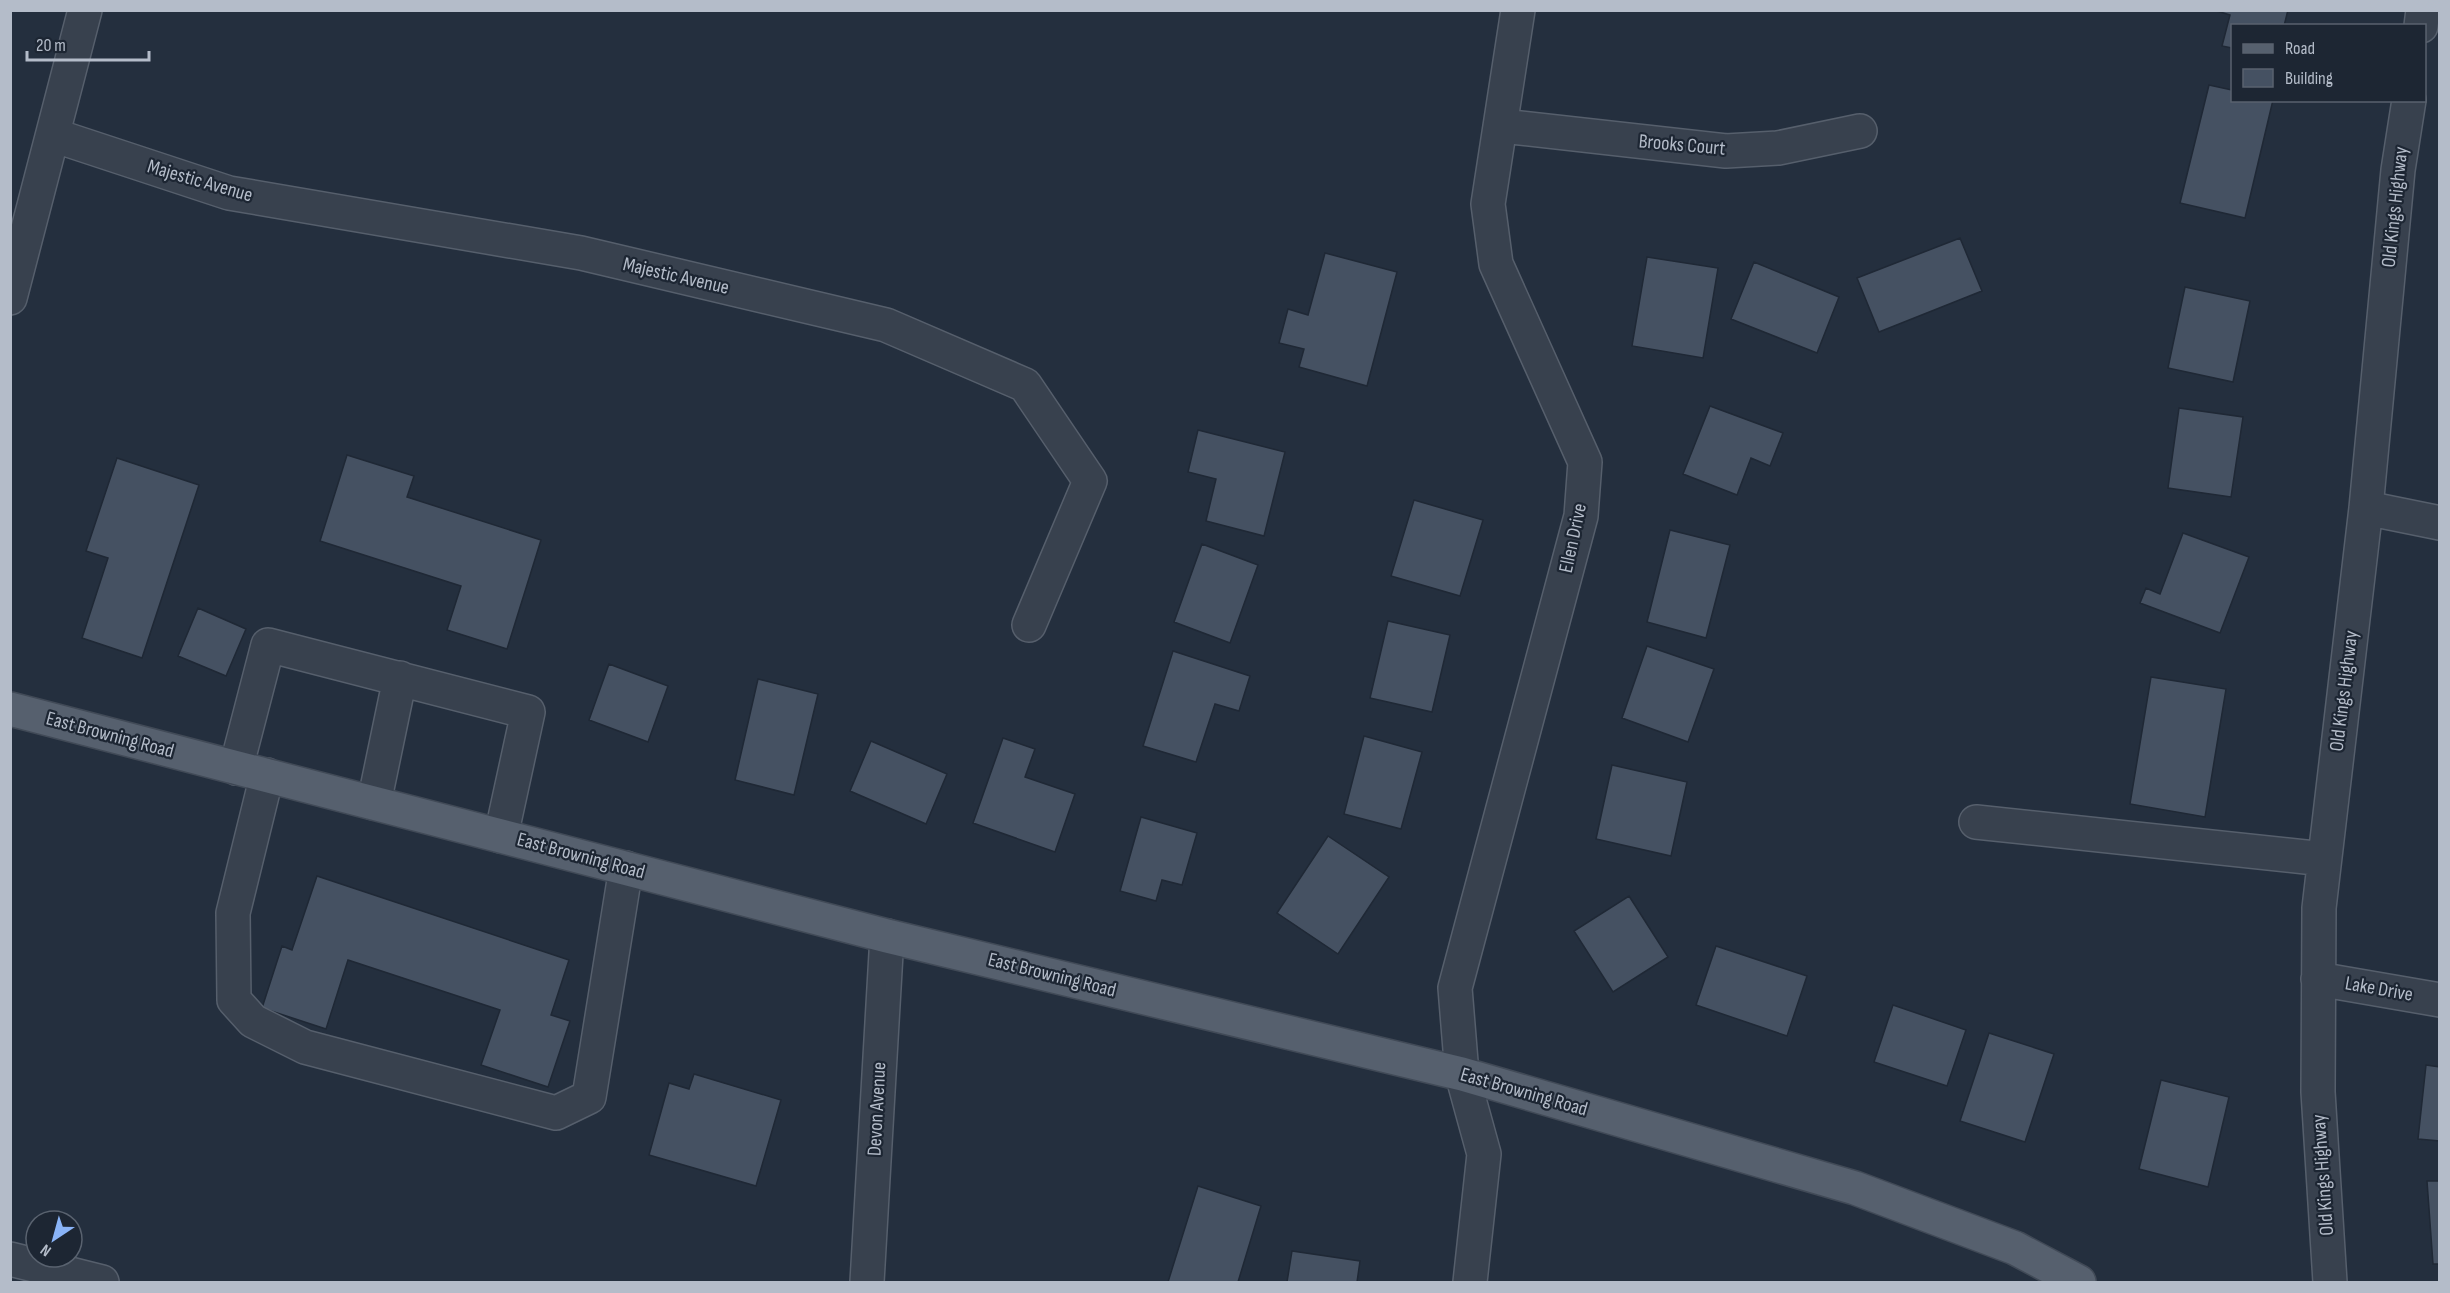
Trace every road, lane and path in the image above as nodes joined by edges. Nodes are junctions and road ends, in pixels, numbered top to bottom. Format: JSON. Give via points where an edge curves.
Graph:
{"nodes":[{"id":1,"x":85,"y":10,"type":"edge"},
{"id":2,"x":1518,"y":10,"type":"edge"},
{"id":3,"x":2409,"y":102,"type":"edge"},
{"id":4,"x":1502,"y":126,"type":"junction"},
{"id":5,"x":1860,"y":131,"type":"dead end"},
{"id":6,"x":53,"y":135,"type":"junction"},
{"id":7,"x":10,"y":298,"type":"edge"},
{"id":8,"x":2366,"y":508,"type":"junction"},
{"id":9,"x":2439,"y":523,"type":"edge"},
{"id":10,"x":1029,"y":625,"type":"dead end"},
{"id":11,"x":400,"y":678,"type":"junction"},
{"id":12,"x":10,"y":709,"type":"edge"},
{"id":13,"x":251,"y":771,"type":"junction"},
{"id":14,"x":374,"y":803,"type":"junction"},
{"id":15,"x":1976,"y":822,"type":"dead end"},
{"id":16,"x":501,"y":836,"type":"junction"},
{"id":17,"x":2324,"y":859,"type":"junction"},
{"id":18,"x":626,"y":868,"type":"junction"},
{"id":19,"x":887,"y":936,"type":"junction"},
{"id":20,"x":2318,"y":979,"type":"junction"},
{"id":21,"x":2439,"y":1000,"type":"edge"},
{"id":22,"x":1462,"y":1074,"type":"junction"},
{"id":23,"x":10,"y":1259,"type":"edge"},
{"id":24,"x":102,"y":1282,"type":"edge"},
{"id":25,"x":867,"y":1282,"type":"edge"},
{"id":26,"x":1470,"y":1282,"type":"edge"},
{"id":27,"x":2079,"y":1282,"type":"edge"},
{"id":28,"x":2330,"y":1282,"type":"edge"}],
"edges":[{"from":1,"to":6,"type":"street"},
{"from":2,"to":4,"type":"street","name":"Ellen Drive"},
{"from":3,"to":8,"type":"street","name":"Old Kings Highway","via":[[2398,170]]},
{"from":4,"to":5,"type":"street","name":"Brooks Court","via":[[1726,151],[1778,148]]},
{"from":4,"to":22,"type":"street","name":"Ellen Drive","via":[[1488,204],[1496,264],[1586,462],[1581,516],[1455,988]]},
{"from":6,"to":7,"type":"street"},
{"from":6,"to":10,"type":"street","name":"Majestic Avenue","via":[[229,193],[581,253],[886,325],[1025,385],[1090,481]]},
{"from":8,"to":9,"type":"street"},
{"from":8,"to":17,"type":"street","name":"Old Kings Highway"},
{"from":11,"to":13,"type":"street","via":[[268,645]]},
{"from":11,"to":14,"type":"street"},
{"from":11,"to":16,"type":"street","via":[[528,712]]},
{"from":12,"to":13,"type":"main road","name":"East Browning Road"},
{"from":13,"to":14,"type":"main road","name":"East Browning Road"},
{"from":13,"to":18,"type":"street","via":[[233,913],[234,1000],[253,1021],[305,1047],[556,1113],[589,1096]]},
{"from":14,"to":16,"type":"main road","name":"East Browning Road"},
{"from":15,"to":17,"type":"street"},
{"from":16,"to":18,"type":"main road","name":"East Browning Road"},
{"from":17,"to":20,"type":"street","name":"Old Kings Highway"},
{"from":18,"to":19,"type":"main road","name":"East Browning Road"},
{"from":19,"to":22,"type":"main road","name":"East Browning Road"},
{"from":19,"to":25,"type":"street","name":"Devon Avenue"},
{"from":20,"to":21,"type":"street","name":"Lake Drive"},
{"from":20,"to":28,"type":"street","name":"Old Kings Highway","via":[[2318,1092]]},
{"from":22,"to":26,"type":"street","name":"Ellen Drive","via":[[1484,1154]]},
{"from":22,"to":27,"type":"main road","name":"East Browning Road","via":[[1855,1188],[2015,1248]]},
{"from":23,"to":24,"type":"street"}]}
